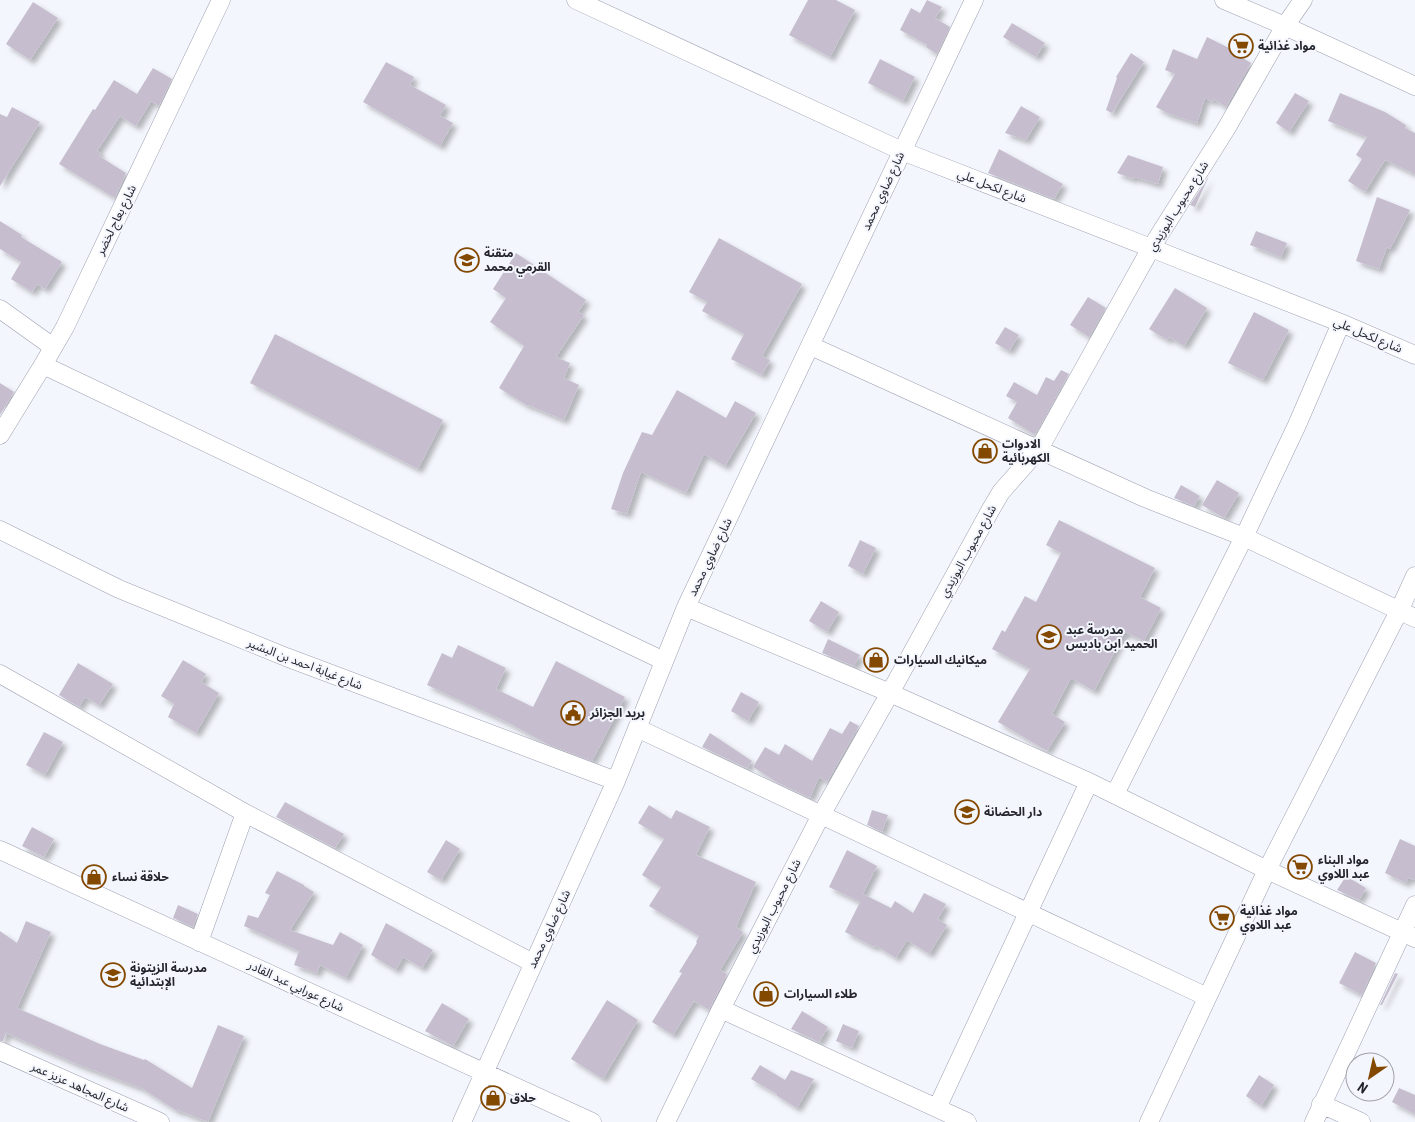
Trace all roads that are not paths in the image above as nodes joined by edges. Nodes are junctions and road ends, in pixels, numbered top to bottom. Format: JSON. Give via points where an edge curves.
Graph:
{"nodes":[{"id":1,"x":221,"y":0,"type":"edge"},
{"id":2,"x":576,"y":0,"type":"edge"},
{"id":3,"x":974,"y":0,"type":"edge"},
{"id":4,"x":1224,"y":0,"type":"edge"},
{"id":5,"x":1303,"y":0,"type":"edge"},
{"id":6,"x":1285,"y":26,"type":"junction"},
{"id":7,"x":1415,"y":86,"type":"edge"},
{"id":8,"x":902,"y":151,"type":"junction"},
{"id":9,"x":1151,"y":248,"type":"junction"},
{"id":10,"x":0,"y":309,"type":"edge"},
{"id":11,"x":1341,"y":323,"type":"junction"},
{"id":12,"x":811,"y":346,"type":"junction"},
{"id":13,"x":53,"y":347,"type":"junction"},
{"id":14,"x":1415,"y":355,"type":"edge"},
{"id":15,"x":44,"y":365,"type":"junction"},
{"id":16,"x":0,"y":435,"type":"edge"},
{"id":17,"x":1039,"y":449,"type":"junction"},
{"id":18,"x":0,"y":530,"type":"edge"},
{"id":19,"x":1244,"y":537,"type":"junction"},
{"id":20,"x":1415,"y":576,"type":"edge"},
{"id":21,"x":686,"y":607,"type":"junction"},
{"id":22,"x":1399,"y":611,"type":"junction"},
{"id":23,"x":1415,"y":618,"type":"edge"},
{"id":24,"x":664,"y":660,"type":"junction"},
{"id":25,"x":0,"y":674,"type":"edge"},
{"id":26,"x":890,"y":693,"type":"junction"},
{"id":27,"x":638,"y":728,"type":"junction"},
{"id":28,"x":616,"y":781,"type":"junction"},
{"id":29,"x":1089,"y":782,"type":"junction"},
{"id":30,"x":1115,"y":794,"type":"junction"},
{"id":31,"x":246,"y":813,"type":"junction"},
{"id":32,"x":821,"y":815,"type":"junction"},
{"id":33,"x":0,"y":850,"type":"edge"},
{"id":34,"x":1267,"y":870,"type":"junction"},
{"id":35,"x":1415,"y":905,"type":"edge"},
{"id":36,"x":1028,"y":913,"type":"junction"},
{"id":37,"x":1408,"y":935,"type":"edge"},
{"id":38,"x":199,"y":942,"type":"junction"},
{"id":39,"x":533,"y":963,"type":"junction"},
{"id":40,"x":1207,"y":997,"type":"junction"},
{"id":41,"x":721,"y":1009,"type":"junction"},
{"id":42,"x":0,"y":1051,"type":"edge"},
{"id":43,"x":484,"y":1072,"type":"junction"},
{"id":44,"x":1321,"y":1104,"type":"junction"},
{"id":45,"x":937,"y":1108,"type":"junction"},
{"id":46,"x":160,"y":1122,"type":"edge"},
{"id":47,"x":462,"y":1122,"type":"edge"},
{"id":48,"x":592,"y":1122,"type":"edge"},
{"id":49,"x":666,"y":1122,"type":"edge"},
{"id":50,"x":967,"y":1122,"type":"edge"},
{"id":51,"x":1149,"y":1122,"type":"edge"},
{"id":52,"x":1314,"y":1122,"type":"edge"},
{"id":53,"x":1361,"y":1122,"type":"edge"}],
"edges":[{"from":1,"to":13,"type":"street","name":"شارع بعاج لخضر"},
{"from":2,"to":8,"type":"street","name":"شارع لكحل علي"},
{"from":3,"to":8,"type":"street","name":"شارع ضاوي محمد"},
{"from":4,"to":6,"type":"street"},
{"from":5,"to":6,"type":"street","name":"شارع محبوب البوزيدي"},
{"from":6,"to":7,"type":"street"},
{"from":6,"to":9,"type":"street","name":"شارع محبوب البوزيدي","via":[[1226,129]]},
{"from":8,"to":9,"type":"street","name":"شارع لكحل علي"},
{"from":8,"to":12,"type":"street","name":"شارع ضاوي محمد"},
{"from":9,"to":11,"type":"street","name":"شارع لكحل علي"},
{"from":9,"to":17,"type":"street","name":"شارع محبوب البوزيدي"},
{"from":10,"to":13,"type":"street"},
{"from":11,"to":14,"type":"street","name":"شارع لكحل علي"},
{"from":11,"to":19,"type":"street","via":[[1298,424]]},
{"from":12,"to":17,"type":"street"},
{"from":12,"to":21,"type":"street","name":"شارع ضاوي محمد"},
{"from":13,"to":15,"type":"street","name":"شارع بعاج لخضر"},
{"from":15,"to":16,"type":"street","name":"شارع بعاج لخضر"},
{"from":15,"to":24,"type":"street"},
{"from":17,"to":19,"type":"street","via":[[1145,498]]},
{"from":17,"to":26,"type":"street","name":"شارع محبوب البوزيدي","via":[[1001,492]]},
{"from":18,"to":28,"type":"street","name":"شارع غيابة احمد بن البشير","via":[[119,589],[286,658]]},
{"from":19,"to":22,"type":"street"},
{"from":19,"to":30,"type":"street"},
{"from":20,"to":22,"type":"street"},
{"from":21,"to":24,"type":"street","name":"شارع ضاوي محمد"},
{"from":21,"to":26,"type":"street"},
{"from":22,"to":23,"type":"street"},
{"from":22,"to":34,"type":"street"},
{"from":24,"to":27,"type":"street","name":"شارع ضاوي محمد"},
{"from":25,"to":31,"type":"street"},
{"from":26,"to":29,"type":"street"},
{"from":26,"to":32,"type":"street","name":"شارع محبوب البوزيدي"},
{"from":27,"to":28,"type":"street","name":"شارع ضاوي محمد"},
{"from":27,"to":32,"type":"street"},
{"from":28,"to":39,"type":"street","name":"شارع ضاوي محمد"},
{"from":29,"to":30,"type":"street"},
{"from":29,"to":36,"type":"street"},
{"from":30,"to":34,"type":"street"},
{"from":31,"to":38,"type":"street"},
{"from":31,"to":39,"type":"street"},
{"from":32,"to":36,"type":"street"},
{"from":32,"to":41,"type":"street","name":"شارع محبوب البوزيدي"},
{"from":33,"to":38,"type":"street","name":"شارع عورابي عبد القادر"},
{"from":34,"to":37,"type":"street"},
{"from":34,"to":40,"type":"street"},
{"from":35,"to":37,"type":"street"},
{"from":36,"to":40,"type":"street"},
{"from":36,"to":45,"type":"street"},
{"from":37,"to":44,"type":"street"},
{"from":38,"to":43,"type":"street","name":"شارع عورابي عبد القادر"},
{"from":39,"to":43,"type":"street","name":"شارع ضاوي محمد"},
{"from":40,"to":51,"type":"street"},
{"from":41,"to":45,"type":"street"},
{"from":41,"to":49,"type":"street","name":"شارع محبوب البوزيدي"},
{"from":42,"to":46,"type":"street","name":"شارع المجاهد عزيز عمر"},
{"from":43,"to":47,"type":"street","name":"شارع ضاوي محمد"},
{"from":43,"to":48,"type":"street","name":"شارع عورابي عبد القادر"},
{"from":44,"to":52,"type":"street"},
{"from":44,"to":53,"type":"street"},
{"from":45,"to":50,"type":"street"}]}
